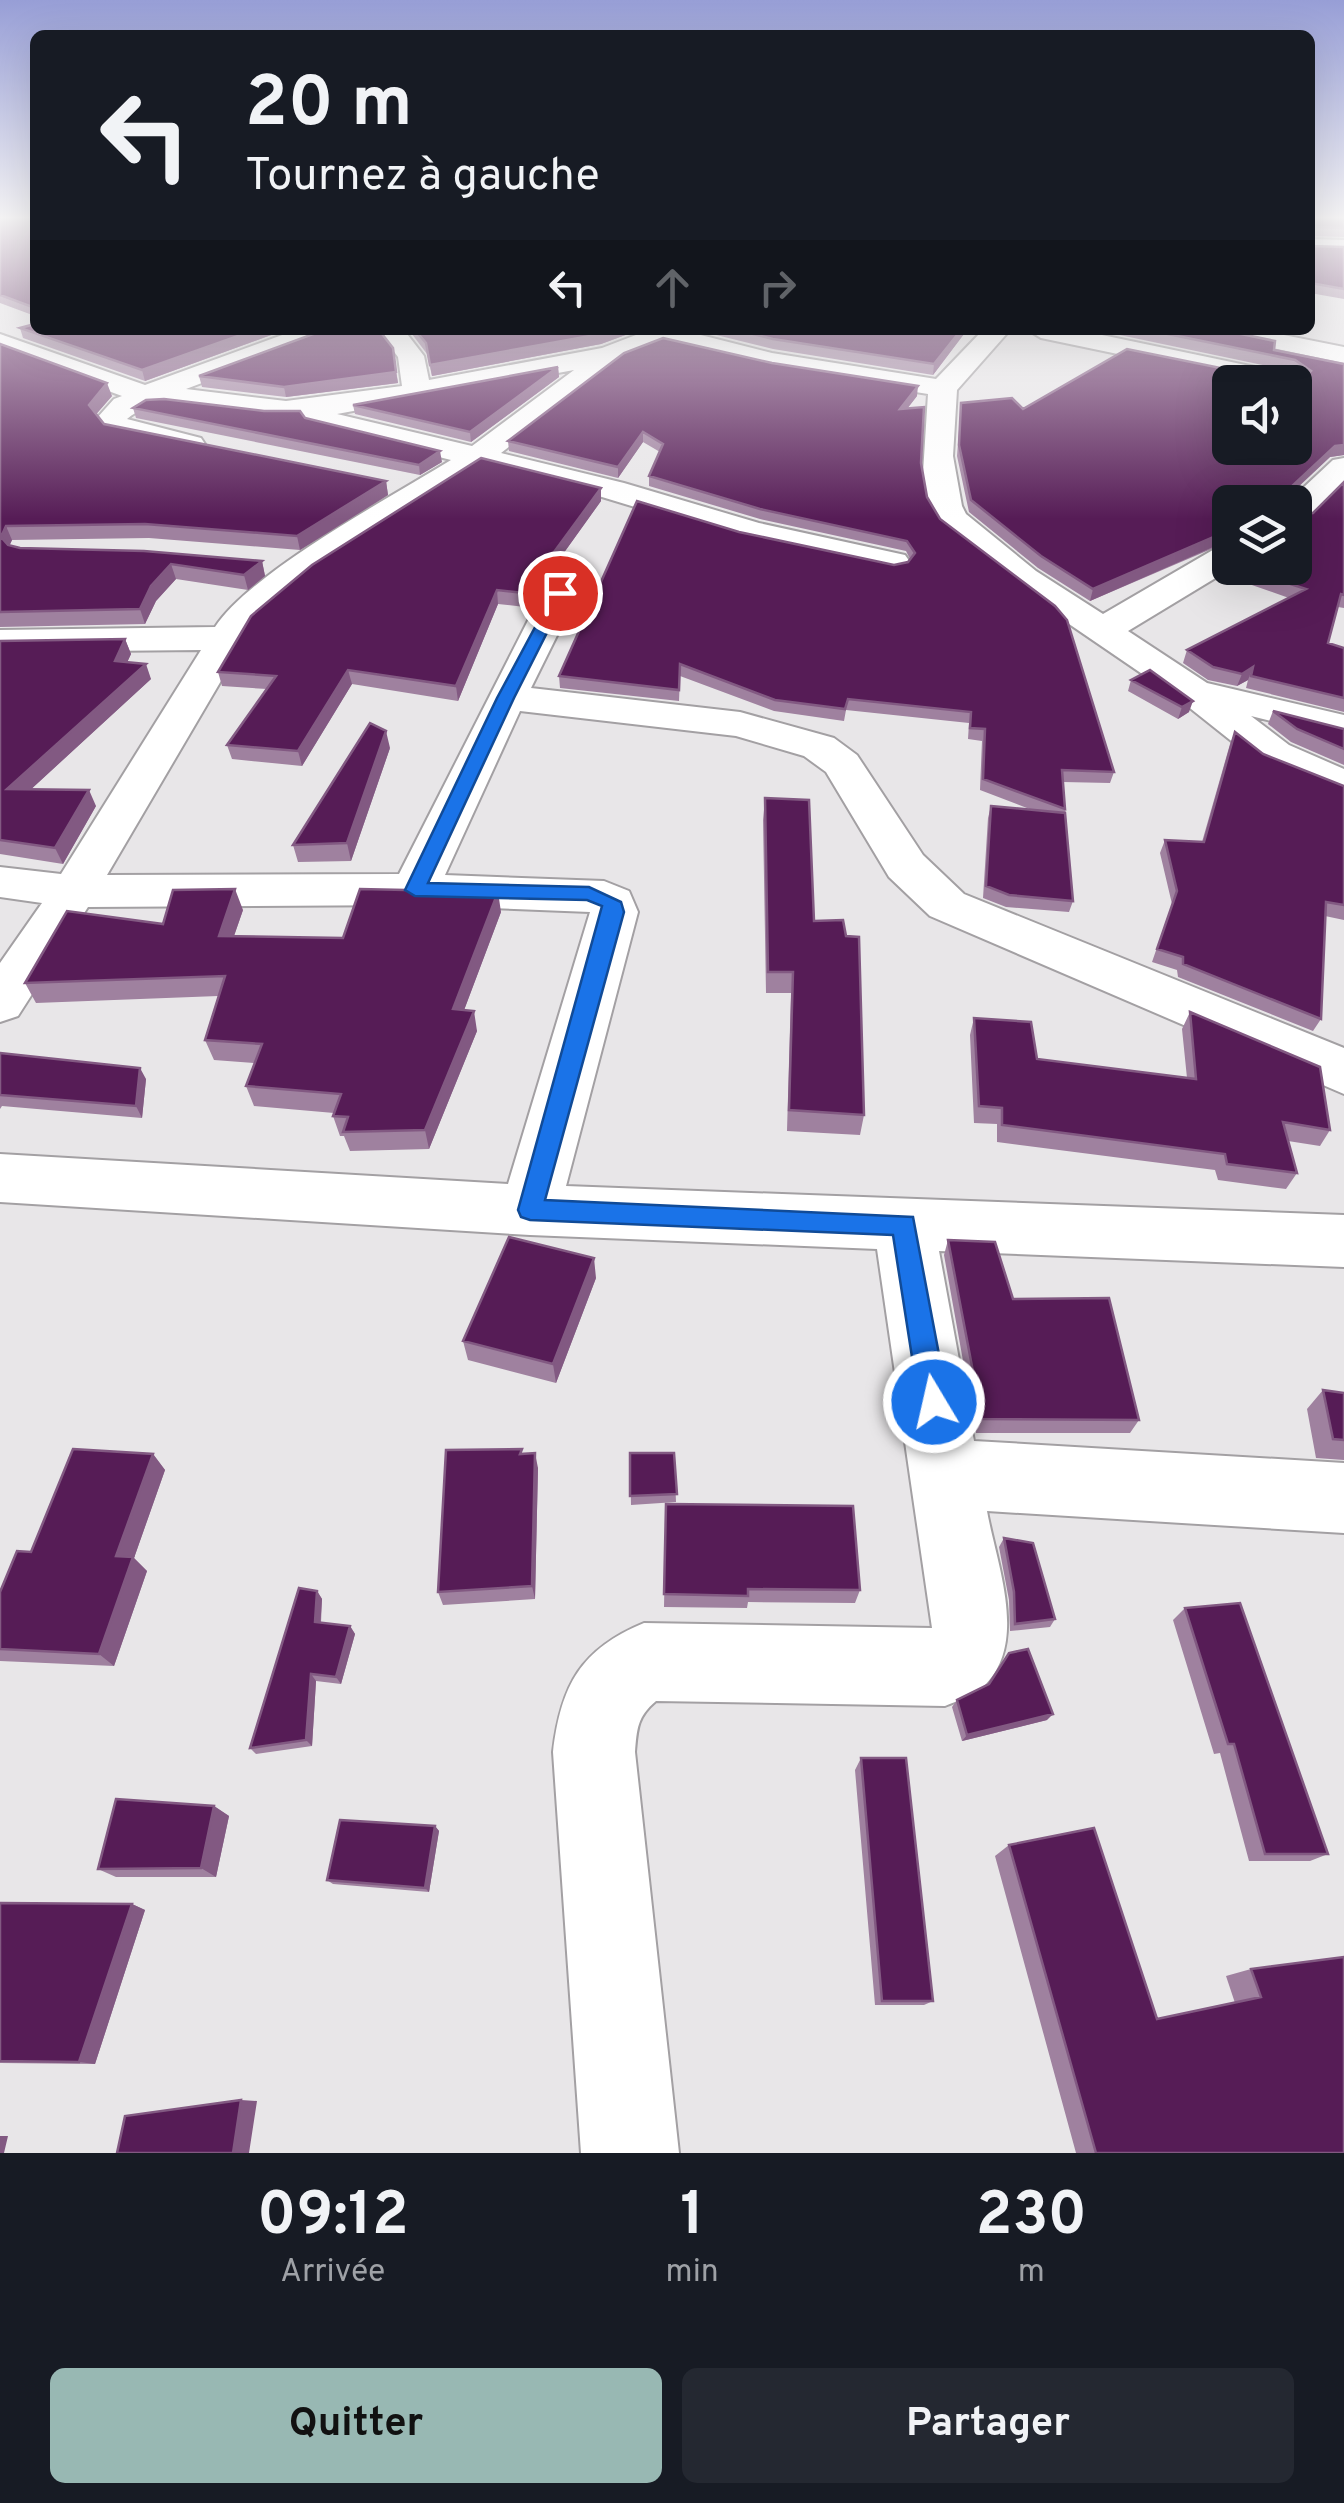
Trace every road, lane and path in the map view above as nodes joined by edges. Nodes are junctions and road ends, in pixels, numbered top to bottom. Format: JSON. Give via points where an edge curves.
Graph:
{"nodes":[{"id":1,"x":306,"y":335,"type":"edge"},
{"id":2,"x":395,"y":335,"type":"edge"},
{"id":3,"x":659,"y":335,"type":"edge"},
{"id":4,"x":672,"y":335,"type":"edge"},
{"id":5,"x":992,"y":335,"type":"edge"},
{"id":6,"x":1065,"y":335,"type":"edge"},
{"id":7,"x":1243,"y":335,"type":"edge"},
{"id":8,"x":0,"y":342,"type":"edge"},
{"id":9,"x":613,"y":353,"type":"junction"},
{"id":10,"x":1344,"y":355,"type":"edge"},
{"id":11,"x":1212,"y":366,"type":"edge"},
{"id":12,"x":1312,"y":387,"type":"edge"},
{"id":13,"x":943,"y":388,"type":"junction"},
{"id":14,"x":1325,"y":390,"type":"edge"},
{"id":15,"x":417,"y":391,"type":"junction"},
{"id":16,"x":145,"y":394,"type":"junction"},
{"id":17,"x":286,"y":410,"type":"junction"},
{"id":18,"x":220,"y":450,"type":"edge"},
{"id":19,"x":478,"y":456,"type":"junction"},
{"id":20,"x":1344,"y":467,"type":"edge"},
{"id":21,"x":388,"y":482,"type":"edge"},
{"id":22,"x":425,"y":490,"type":"junction"},
{"id":23,"x":1312,"y":498,"type":"edge"},
{"id":24,"x":268,"y":562,"type":"dead end"},
{"id":25,"x":892,"y":562,"type":"edge"},
{"id":26,"x":308,"y":565,"type":"junction"},
{"id":27,"x":1212,"y":565,"type":"edge"},
{"id":28,"x":560,"y":593,"type":"dead end"},
{"id":29,"x":1101,"y":631,"type":"junction"},
{"id":30,"x":229,"y":638,"type":"junction"},
{"id":31,"x":0,"y":642,"type":"edge"},
{"id":32,"x":1190,"y":688,"type":"junction"},
{"id":33,"x":506,"y":698,"type":"junction"},
{"id":34,"x":1344,"y":728,"type":"edge"},
{"id":35,"x":1344,"y":785,"type":"edge"},
{"id":36,"x":0,"y":882,"type":"edge"},
{"id":37,"x":415,"y":890,"type":"junction"},
{"id":38,"x":74,"y":891,"type":"junction"},
{"id":39,"x":0,"y":1003,"type":"edge"},
{"id":40,"x":1344,"y":1073,"type":"edge"},
{"id":41,"x":0,"y":1178,"type":"edge"},
{"id":42,"x":530,"y":1210,"type":"junction"},
{"id":43,"x":904,"y":1225,"type":"junction"},
{"id":44,"x":1344,"y":1241,"type":"edge"},
{"id":45,"x":946,"y":1474,"type":"junction"},
{"id":46,"x":1344,"y":1498,"type":"edge"},
{"id":47,"x":630,"y":2153,"type":"edge"}],
"edges":[{"from":1,"to":16,"type":"street"},
{"from":2,"to":15,"type":"street","via":[[411,356]]},
{"from":3,"to":9,"type":"street"},
{"from":4,"to":13,"type":"street","via":[[772,361]]},
{"from":5,"to":13,"type":"street"},
{"from":6,"to":11,"type":"street"},
{"from":7,"to":10,"type":"street"},
{"from":8,"to":16,"type":"street"},
{"from":9,"to":15,"type":"street"},
{"from":9,"to":19,"type":"street"},
{"from":12,"to":14,"type":"street"},
{"from":13,"to":29,"type":"street","via":[[940,478],[947,511],[985,548]]},
{"from":15,"to":17,"type":"street"},
{"from":16,"to":17,"type":"street"},
{"from":16,"to":18,"type":"street","via":[[115,411],[111,418],[119,428]]},
{"from":17,"to":19,"type":"street"},
{"from":19,"to":22,"type":"street"},
{"from":19,"to":25,"type":"street","via":[[752,532]]},
{"from":20,"to":23,"type":"street"},
{"from":21,"to":22,"type":"street"},
{"from":22,"to":26,"type":"street"},
{"from":24,"to":26,"type":"street"},
{"from":26,"to":30,"type":"street","via":[[238,622]]},
{"from":27,"to":29,"type":"street"},
{"from":28,"to":33,"type":"street"},
{"from":29,"to":32,"type":"street"},
{"from":30,"to":31,"type":"street"},
{"from":30,"to":38,"type":"street"},
{"from":32,"to":34,"type":"street"},
{"from":32,"to":35,"type":"street","via":[[1274,754]]},
{"from":33,"to":37,"type":"street"},
{"from":33,"to":40,"type":"street","via":[[740,724],[819,747],[842,764],[906,866],[946,905]]},
{"from":36,"to":38,"type":"street"},
{"from":37,"to":38,"type":"street"},
{"from":37,"to":42,"type":"street","via":[[589,893],[612,902]]},
{"from":38,"to":39,"type":"street"},
{"from":41,"to":42,"type":"street"},
{"from":42,"to":43,"type":"street"},
{"from":43,"to":44,"type":"street"},
{"from":43,"to":45,"type":"street"},
{"from":45,"to":46,"type":"street"},
{"from":45,"to":47,"type":"street","via":[[970,1626],[960,1658],[945,1667],[644,1662],[616,1681],[598,1710],[594,1752]]}]}
